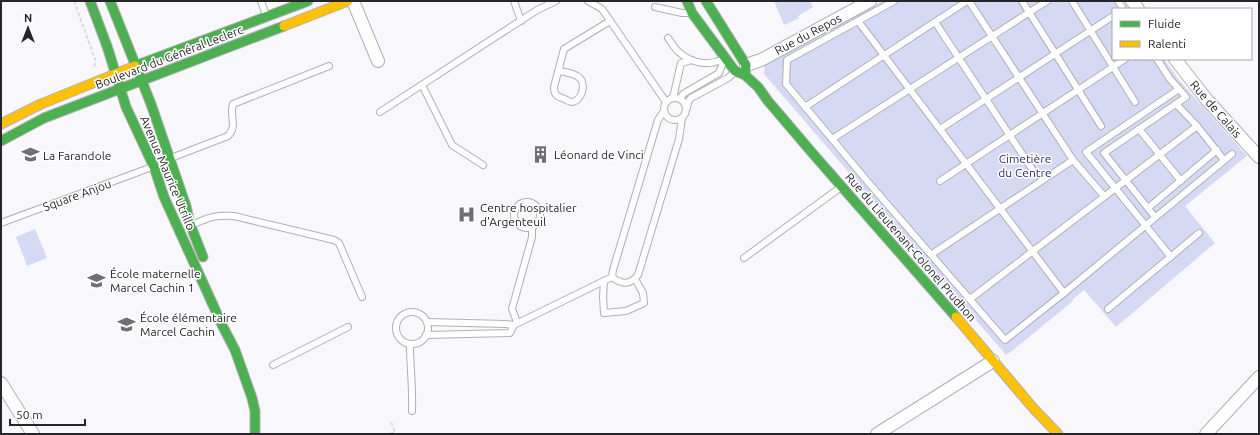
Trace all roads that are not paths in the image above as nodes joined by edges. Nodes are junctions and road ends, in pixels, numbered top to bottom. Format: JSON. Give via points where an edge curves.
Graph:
{"nodes":[{"id":1,"x":90,"y":1,"type":"edge"},
{"id":2,"x":110,"y":1,"type":"edge"},
{"id":3,"x":261,"y":1,"type":"edge"},
{"id":4,"x":308,"y":1,"type":"edge"},
{"id":5,"x":348,"y":1,"type":"edge"},
{"id":6,"x":353,"y":1,"type":"edge"},
{"id":7,"x":514,"y":1,"type":"edge"},
{"id":8,"x":556,"y":1,"type":"edge"},
{"id":9,"x":588,"y":1,"type":"edge"},
{"id":10,"x":687,"y":1,"type":"edge"},
{"id":11,"x":870,"y":1,"type":"edge"},
{"id":12,"x":894,"y":1,"type":"edge"},
{"id":13,"x":968,"y":1,"type":"edge"},
{"id":14,"x":1022,"y":1,"type":"edge"},
{"id":15,"x":1047,"y":1,"type":"edge"},
{"id":16,"x":1072,"y":1,"type":"edge"},
{"id":17,"x":707,"y":4,"type":"edge"},
{"id":18,"x":655,"y":8,"type":"dead end"},
{"id":19,"x":692,"y":12,"type":"junction"},
{"id":20,"x":1029,"y":13,"type":"junction"},
{"id":21,"x":267,"y":16,"type":"junction"},
{"id":22,"x":1112,"y":17,"type":"edge"},
{"id":23,"x":521,"y":20,"type":"junction"},
{"id":24,"x":858,"y":20,"type":"junction"},
{"id":25,"x":610,"y":21,"type":"junction"},
{"id":26,"x":935,"y":22,"type":"junction"},
{"id":27,"x":1091,"y":31,"type":"junction"},
{"id":28,"x":992,"y":37,"type":"junction"},
{"id":29,"x":668,"y":38,"type":"dead end"},
{"id":30,"x":736,"y":51,"type":"junction"},
{"id":31,"x":1056,"y":54,"type":"junction"},
{"id":32,"x":884,"y":55,"type":"junction"},
{"id":33,"x":725,"y":58,"type":"junction"},
{"id":34,"x":959,"y":58,"type":"junction"},
{"id":35,"x":692,"y":60,"type":"junction"},
{"id":36,"x":1123,"y":60,"type":"edge"},
{"id":37,"x":1158,"y":60,"type":"edge"},
{"id":38,"x":1176,"y":60,"type":"edge"},
{"id":39,"x":378,"y":61,"type":"dead end"},
{"id":40,"x":135,"y":66,"type":"junction"},
{"id":41,"x":329,"y":66,"type":"dead end"},
{"id":42,"x":1114,"y":66,"type":"junction"},
{"id":43,"x":742,"y":70,"type":"junction"},
{"id":44,"x":559,"y":71,"type":"junction"},
{"id":45,"x":116,"y":74,"type":"junction"},
{"id":46,"x":1019,"y":77,"type":"junction"},
{"id":47,"x":142,"y":81,"type":"junction"},
{"id":48,"x":422,"y":85,"type":"junction"},
{"id":49,"x":120,"y":89,"type":"junction"},
{"id":50,"x":910,"y":89,"type":"junction"},
{"id":51,"x":1078,"y":89,"type":"junction"},
{"id":52,"x":1179,"y":89,"type":"junction"},
{"id":53,"x":673,"y":98,"type":"junction"},
{"id":54,"x":986,"y":98,"type":"junction"},
{"id":55,"x":680,"y":99,"type":"junction"},
{"id":56,"x":666,"y":102,"type":"junction"},
{"id":57,"x":1135,"y":102,"type":"road end"},
{"id":58,"x":1176,"y":104,"type":"junction"},
{"id":59,"x":805,"y":107,"type":"junction"},
{"id":60,"x":687,"y":108,"type":"junction"},
{"id":61,"x":664,"y":111,"type":"junction"},
{"id":62,"x":380,"y":112,"type":"dead end"},
{"id":63,"x":1042,"y":113,"type":"junction"},
{"id":64,"x":682,"y":118,"type":"junction"},
{"id":65,"x":1,"y":124,"type":"edge"},
{"id":66,"x":1101,"y":126,"type":"road end"},
{"id":67,"x":1197,"y":126,"type":"junction"},
{"id":68,"x":940,"y":129,"type":"junction"},
{"id":69,"x":1139,"y":129,"type":"junction"},
{"id":70,"x":1010,"y":135,"type":"junction"},
{"id":71,"x":832,"y":139,"type":"junction"},
{"id":72,"x":1,"y":141,"type":"edge"},
{"id":73,"x":1217,"y":150,"type":"junction"},
{"id":74,"x":1159,"y":154,"type":"junction"},
{"id":75,"x":1232,"y":154,"type":"dead end"},
{"id":76,"x":1259,"y":157,"type":"edge"},
{"id":77,"x":170,"y":158,"type":"junction"},
{"id":78,"x":1073,"y":160,"type":"junction"},
{"id":79,"x":1224,"y":160,"type":"junction"},
{"id":80,"x":966,"y":164,"type":"junction"},
{"id":81,"x":483,"y":165,"type":"dead end"},
{"id":82,"x":154,"y":167,"type":"junction"},
{"id":83,"x":1034,"y":172,"type":"road end"},
{"id":84,"x":1125,"y":180,"type":"junction"},
{"id":85,"x":940,"y":181,"type":"dead end"},
{"id":86,"x":1181,"y":181,"type":"junction"},
{"id":87,"x":842,"y":186,"type":"junction"},
{"id":88,"x":1115,"y":188,"type":"junction"},
{"id":89,"x":1104,"y":196,"type":"junction"},
{"id":90,"x":1148,"y":208,"type":"junction"},
{"id":91,"x":1000,"y":209,"type":"junction"},
{"id":92,"x":1155,"y":217,"type":"junction"},
{"id":93,"x":1,"y":223,"type":"edge"},
{"id":94,"x":190,"y":226,"type":"junction"},
{"id":95,"x":1145,"y":226,"type":"junction"},
{"id":96,"x":532,"y":227,"type":"junction"},
{"id":97,"x":1199,"y":233,"type":"dead end"},
{"id":98,"x":1032,"y":251,"type":"junction"},
{"id":99,"x":932,"y":254,"type":"junction"},
{"id":100,"x":1171,"y":257,"type":"junction"},
{"id":101,"x":744,"y":258,"type":"dead end"},
{"id":102,"x":205,"y":262,"type":"dead end"},
{"id":103,"x":612,"y":277,"type":"junction"},
{"id":104,"x":635,"y":279,"type":"junction"},
{"id":105,"x":604,"y":281,"type":"junction"},
{"id":106,"x":214,"y":284,"type":"dead end"},
{"id":107,"x":1064,"y":293,"type":"junction"},
{"id":108,"x":362,"y":297,"type":"dead end"},
{"id":109,"x":970,"y":298,"type":"junction"},
{"id":110,"x":1108,"y":309,"type":"dead end"},
{"id":111,"x":426,"y":322,"type":"junction"},
{"id":112,"x":515,"y":324,"type":"junction"},
{"id":113,"x":348,"y":326,"type":"dead end"},
{"id":114,"x":426,"y":335,"type":"junction"},
{"id":115,"x":410,"y":344,"type":"junction"},
{"id":116,"x":235,"y":350,"type":"junction"},
{"id":117,"x":993,"y":361,"type":"junction"},
{"id":118,"x":273,"y":365,"type":"dead end"},
{"id":119,"x":1259,"y":377,"type":"edge"},
{"id":120,"x":1,"y":383,"type":"edge"},
{"id":121,"x":412,"y":411,"type":"dead end"},
{"id":122,"x":255,"y":430,"type":"edge"},
{"id":123,"x":33,"y":434,"type":"edge"},
{"id":124,"x":265,"y":434,"type":"edge"},
{"id":125,"x":877,"y":434,"type":"edge"},
{"id":126,"x":1058,"y":434,"type":"edge"},
{"id":127,"x":1206,"y":434,"type":"edge"}],
"edges":[{"from":1,"to":45,"type":"street","name":"Avenue Maurice Utrillo"},
{"from":2,"to":40,"type":"street","name":"Avenue Maurice Utrillo"},
{"from":3,"to":21,"type":"lane"},
{"from":4,"to":21,"type":"street","name":"Boulevard du Général Leclerc"},
{"from":5,"to":47,"type":"street","name":"Boulevard du Général Leclerc"},
{"from":6,"to":39,"type":"street"},
{"from":7,"to":23,"type":"lane"},
{"from":8,"to":23,"type":"lane"},
{"from":9,"to":25,"type":"lane","via":[[602,9]]},
{"from":10,"to":19,"type":"street","name":"Rue du Lieutenant-Colonel Prudhon"},
{"from":11,"to":43,"type":"street","name":"Rue du Repos"},
{"from":12,"to":24,"type":"lane"},
{"from":13,"to":26,"type":"lane"},
{"from":13,"to":28,"type":"lane"},
{"from":14,"to":20,"type":"lane"},
{"from":15,"to":20,"type":"lane"},
{"from":16,"to":27,"type":"lane"},
{"from":17,"to":19,"type":"street"},
{"from":17,"to":30,"type":"street","name":"Rue du Lieutenant-Colonel Prudhon"},
{"from":18,"to":19,"type":"lane","via":[[682,13]]},
{"from":19,"to":33,"type":"street","name":"Rue du Lieutenant-Colonel Prudhon"},
{"from":20,"to":28,"type":"lane"},
{"from":20,"to":31,"type":"lane"},
{"from":21,"to":40,"type":"street","name":"Boulevard du Général Leclerc"},
{"from":22,"to":27,"type":"lane"},
{"from":23,"to":48,"type":"lane"},
{"from":24,"to":32,"type":"lane"},
{"from":24,"to":59,"type":"lane","via":[[787,60],[786,84]]},
{"from":25,"to":44,"type":"lane","via":[[564,49]]},
{"from":25,"to":56,"type":"lane"},
{"from":26,"to":32,"type":"lane"},
{"from":26,"to":34,"type":"lane"},
{"from":27,"to":31,"type":"lane"},
{"from":27,"to":42,"type":"lane"},
{"from":28,"to":34,"type":"lane"},
{"from":28,"to":46,"type":"lane"},
{"from":29,"to":35,"type":"lane","via":[[679,53]]},
{"from":30,"to":33,"type":"lane"},
{"from":30,"to":43,"type":"street","name":"Rue du Lieutenant-Colonel Prudhon"},
{"from":31,"to":46,"type":"lane"},
{"from":31,"to":51,"type":"lane"},
{"from":32,"to":50,"type":"lane"},
{"from":32,"to":59,"type":"lane"},
{"from":33,"to":35,"type":"lane","via":[[708,63]]},
{"from":33,"to":43,"type":"street","name":"Rue du Lieutenant-Colonel Prudhon"},
{"from":33,"to":55,"type":"lane","via":[[719,73],[683,94]]},
{"from":34,"to":50,"type":"lane"},
{"from":34,"to":54,"type":"lane"},
{"from":35,"to":53,"type":"lane","via":[[681,63]]},
{"from":36,"to":42,"type":"lane"},
{"from":37,"to":52,"type":"lane"},
{"from":38,"to":76,"type":"street","name":"Rue de Calais","via":[[1207,100]]},
{"from":40,"to":45,"type":"street","name":"Boulevard du Général Leclerc"},
{"from":40,"to":47,"type":"street","name":"Avenue Maurice Utrillo"},
{"from":41,"to":77,"type":"lane","via":[[233,104],[233,126],[228,136]]},
{"from":42,"to":51,"type":"lane"},
{"from":42,"to":57,"type":"lane"},
{"from":43,"to":60,"type":"lane","via":[[692,98]]},
{"from":43,"to":87,"type":"street","name":"Rue du Lieutenant-Colonel Prudhon"},
{"from":44,"to":44,"type":"lane","via":[[554,93],[571,102],[576,100],[584,86],[582,81],[577,76]]},
{"from":45,"to":49,"type":"street","name":"Avenue Maurice Utrillo"},
{"from":45,"to":65,"type":"street","name":"Boulevard du Général Leclerc","via":[[46,102]]},
{"from":46,"to":54,"type":"lane"},
{"from":46,"to":63,"type":"lane"},
{"from":47,"to":49,"type":"street","name":"Boulevard du Général Leclerc"},
{"from":47,"to":77,"type":"street","name":"Avenue Maurice Utrillo"},
{"from":48,"to":62,"type":"lane"},
{"from":48,"to":81,"type":"lane","via":[[452,145]]},
{"from":49,"to":72,"type":"street","name":"Boulevard du Général Leclerc","via":[[44,118]]},
{"from":49,"to":82,"type":"street","name":"Avenue Maurice Utrillo"},
{"from":50,"to":68,"type":"lane"},
{"from":50,"to":71,"type":"lane"},
{"from":51,"to":63,"type":"lane"},
{"from":51,"to":66,"type":"lane"},
{"from":52,"to":58,"type":"lane","via":[[1186,97]]},
{"from":52,"to":88,"type":"lane","via":[[1086,152]]},
{"from":53,"to":55,"type":"lane"},
{"from":53,"to":56,"type":"lane"},
{"from":54,"to":68,"type":"lane"},
{"from":54,"to":70,"type":"lane"},
{"from":55,"to":60,"type":"lane"},
{"from":56,"to":61,"type":"lane"},
{"from":58,"to":67,"type":"lane"},
{"from":58,"to":69,"type":"lane"},
{"from":59,"to":71,"type":"lane"},
{"from":60,"to":64,"type":"lane"},
{"from":61,"to":64,"type":"lane","via":[[671,120]]},
{"from":61,"to":103,"type":"lane","via":[[658,120]]},
{"from":63,"to":70,"type":"lane"},
{"from":63,"to":78,"type":"lane"},
{"from":64,"to":104,"type":"lane","via":[[679,139]]},
{"from":67,"to":73,"type":"lane"},
{"from":67,"to":74,"type":"lane"},
{"from":68,"to":80,"type":"lane"},
{"from":69,"to":74,"type":"lane"},
{"from":69,"to":84,"type":"lane","via":[[1104,154]]},
{"from":70,"to":80,"type":"lane"},
{"from":70,"to":83,"type":"lane"},
{"from":71,"to":99,"type":"lane"},
{"from":73,"to":79,"type":"lane"},
{"from":73,"to":86,"type":"lane"},
{"from":74,"to":84,"type":"lane"},
{"from":74,"to":86,"type":"lane"},
{"from":75,"to":79,"type":"lane"},
{"from":77,"to":94,"type":"street","name":"Avenue Maurice Utrillo"},
{"from":78,"to":89,"type":"lane"},
{"from":78,"to":91,"type":"lane"},
{"from":79,"to":92,"type":"lane"},
{"from":80,"to":85,"type":"lane"},
{"from":80,"to":91,"type":"lane"},
{"from":82,"to":93,"type":"lane","name":"Square Anjou"},
{"from":82,"to":116,"type":"street","name":"Avenue Maurice Utrillo","via":[[164,197]]},
{"from":84,"to":88,"type":"lane"},
{"from":84,"to":90,"type":"lane"},
{"from":86,"to":90,"type":"lane"},
{"from":87,"to":101,"type":"lane"},
{"from":87,"to":117,"type":"street","name":"Rue du Lieutenant-Colonel Prudhon"},
{"from":88,"to":89,"type":"lane"},
{"from":88,"to":95,"type":"lane"},
{"from":89,"to":98,"type":"lane"},
{"from":90,"to":92,"type":"lane"},
{"from":91,"to":98,"type":"lane"},
{"from":91,"to":99,"type":"lane"},
{"from":92,"to":95,"type":"lane"},
{"from":94,"to":102,"type":"street","name":"Avenue Maurice Utrillo"},
{"from":94,"to":108,"type":"lane","via":[[207,218],[234,216],[334,240],[339,243]]},
{"from":95,"to":100,"type":"lane"},
{"from":95,"to":107,"type":"lane"},
{"from":96,"to":96,"type":"lane","via":[[540,218],[539,208],[532,202],[522,202],[515,208],[513,217],[517,225],[526,229]]},
{"from":96,"to":112,"type":"lane","via":[[532,237],[512,309]]},
{"from":97,"to":100,"type":"lane"},
{"from":98,"to":107,"type":"lane"},
{"from":98,"to":109,"type":"lane"},
{"from":99,"to":109,"type":"lane"},
{"from":100,"to":110,"type":"lane"},
{"from":103,"to":104,"type":"lane","via":[[626,283]]},
{"from":103,"to":105,"type":"lane"},
{"from":104,"to":105,"type":"lane","via":[[643,293],[644,303],[626,311],[604,313]]},
{"from":105,"to":112,"type":"lane"},
{"from":106,"to":116,"type":"street","name":"Avenue Maurice Utrillo","via":[[228,320]]},
{"from":107,"to":109,"type":"lane","via":[[1005,340]]},
{"from":111,"to":112,"type":"lane"},
{"from":111,"to":114,"type":"lane"},
{"from":111,"to":115,"type":"lane","via":[[423,316],[410,312],[399,319],[396,325],[398,338]]},
{"from":112,"to":114,"type":"lane","via":[[510,333]]},
{"from":113,"to":118,"type":"lane"},
{"from":114,"to":115,"type":"lane","via":[[417,344]]},
{"from":115,"to":121,"type":"lane"},
{"from":116,"to":122,"type":"street","name":"Avenue Maurice Utrillo","via":[[252,398]]},
{"from":117,"to":125,"type":"street"},
{"from":117,"to":126,"type":"street","name":"Rue du Lieutenant-Colonel Prudhon"},
{"from":119,"to":127,"type":"street"},
{"from":120,"to":123,"type":"street"},
{"from":122,"to":124,"type":"street"}]}
